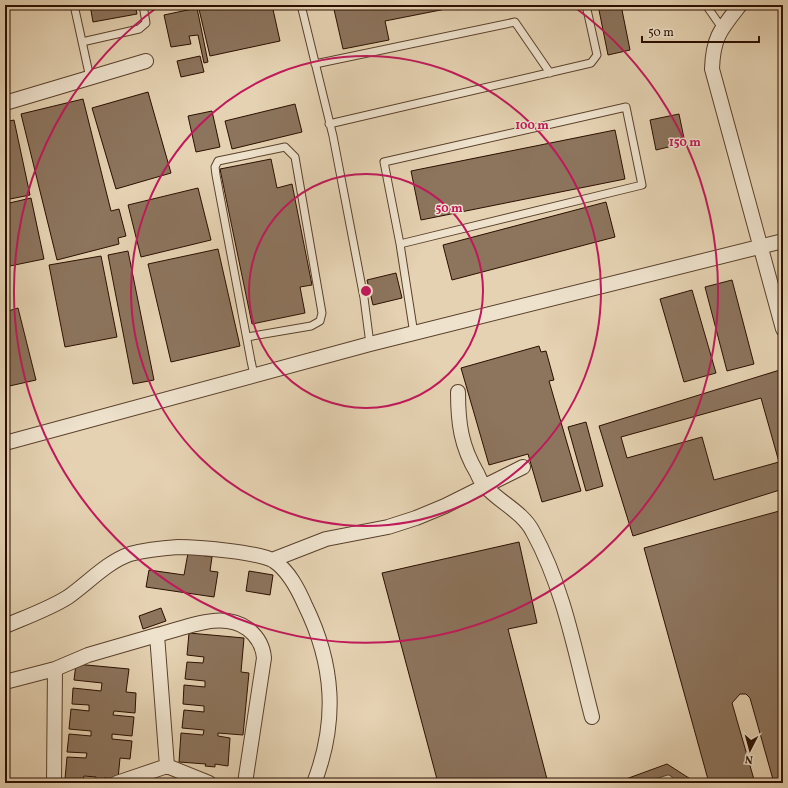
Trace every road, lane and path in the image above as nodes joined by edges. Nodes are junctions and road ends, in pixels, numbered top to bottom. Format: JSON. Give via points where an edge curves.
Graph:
{"nodes":[{"id":1,"x":74,"y":5,"type":"edge"},
{"id":2,"x":143,"y":5,"type":"edge"},
{"id":3,"x":301,"y":5,"type":"edge"},
{"id":4,"x":586,"y":5,"type":"edge"},
{"id":5,"x":706,"y":5,"type":"edge"},
{"id":6,"x":740,"y":5,"type":"edge"},
{"id":7,"x":722,"y":28,"type":"junction"},
{"id":8,"x":82,"y":42,"type":"junction"},
{"id":9,"x":146,"y":62,"type":"dead end"},
{"id":10,"x":315,"y":64,"type":"junction"},
{"id":11,"x":550,"y":73,"type":"junction"},
{"id":12,"x":90,"y":78,"type":"junction"},
{"id":13,"x":5,"y":103,"type":"edge"},
{"id":14,"x":329,"y":124,"type":"junction"},
{"id":15,"x":783,"y":241,"type":"edge"},
{"id":16,"x":400,"y":244,"type":"junction"},
{"id":17,"x":760,"y":247,"type":"junction"},
{"id":18,"x":783,"y":329,"type":"edge"},
{"id":19,"x":414,"y":334,"type":"junction"},
{"id":20,"x":247,"y":337,"type":"junction"},
{"id":21,"x":370,"y":344,"type":"junction"},
{"id":22,"x":254,"y":375,"type":"junction"},
{"id":23,"x":458,"y":392,"type":"dead end"},
{"id":24,"x":5,"y":442,"type":"edge"},
{"id":25,"x":523,"y":467,"type":"dead end"},
{"id":26,"x":484,"y":486,"type":"junction"},
{"id":27,"x":272,"y":560,"type":"junction"},
{"id":28,"x":5,"y":626,"type":"edge"},
{"id":29,"x":157,"y":635,"type":"junction"},
{"id":30,"x":55,"y":669,"type":"junction"},
{"id":31,"x":5,"y":682,"type":"edge"},
{"id":32,"x":592,"y":717,"type":"dead end"},
{"id":33,"x":167,"y":766,"type":"junction"},
{"id":34,"x":54,"y":783,"type":"edge"},
{"id":35,"x":117,"y":783,"type":"edge"},
{"id":36,"x":209,"y":783,"type":"edge"},
{"id":37,"x":245,"y":783,"type":"edge"},
{"id":38,"x":314,"y":783,"type":"edge"},
{"id":39,"x":655,"y":783,"type":"edge"},
{"id":40,"x":673,"y":783,"type":"edge"}],
"edges":[{"from":1,"to":8,"type":"lane"},
{"from":2,"to":8,"type":"lane","via":[[146,23],[139,29]]},
{"from":3,"to":10,"type":"lane"},
{"from":4,"to":11,"type":"lane","via":[[597,55],[591,63]]},
{"from":5,"to":7,"type":"lane"},
{"from":6,"to":7,"type":"street"},
{"from":7,"to":17,"type":"street","via":[[713,49],[712,69]]},
{"from":8,"to":12,"type":"lane"},
{"from":9,"to":12,"type":"street"},
{"from":10,"to":11,"type":"lane","via":[[516,22]]},
{"from":10,"to":14,"type":"lane"},
{"from":11,"to":14,"type":"lane"},
{"from":12,"to":13,"type":"street"},
{"from":14,"to":21,"type":"lane","via":[[362,290]]},
{"from":15,"to":17,"type":"street"},
{"from":16,"to":16,"type":"lane","via":[[642,186],[626,107],[384,162]]},
{"from":16,"to":19,"type":"lane"},
{"from":17,"to":18,"type":"street"},
{"from":17,"to":19,"type":"street"},
{"from":19,"to":21,"type":"street"},
{"from":20,"to":20,"type":"lane","via":[[310,326],[320,321],[322,313],[295,157],[285,147],[218,161],[215,167]]},
{"from":20,"to":22,"type":"lane"},
{"from":21,"to":22,"type":"street"},
{"from":22,"to":24,"type":"street"},
{"from":23,"to":26,"type":"street","via":[[463,444]]},
{"from":25,"to":26,"type":"street"},
{"from":26,"to":27,"type":"street","via":[[416,518],[388,527],[326,539]]},
{"from":26,"to":32,"type":"street","via":[[533,530],[556,587]]},
{"from":27,"to":28,"type":"street","via":[[236,552],[179,547],[130,554],[102,570],[67,597]]},
{"from":27,"to":38,"type":"street","via":[[284,569],[304,601],[322,644],[327,665],[330,704],[328,731]]},
{"from":29,"to":30,"type":"street","via":[[88,655]]},
{"from":29,"to":33,"type":"street"},
{"from":29,"to":37,"type":"street","via":[[222,620],[243,625],[258,639],[263,648],[264,658]]},
{"from":30,"to":31,"type":"street"},
{"from":30,"to":34,"type":"street"},
{"from":33,"to":35,"type":"street"},
{"from":33,"to":36,"type":"street"},
{"from":39,"to":40,"type":"lane","via":[[668,779]]}]}
